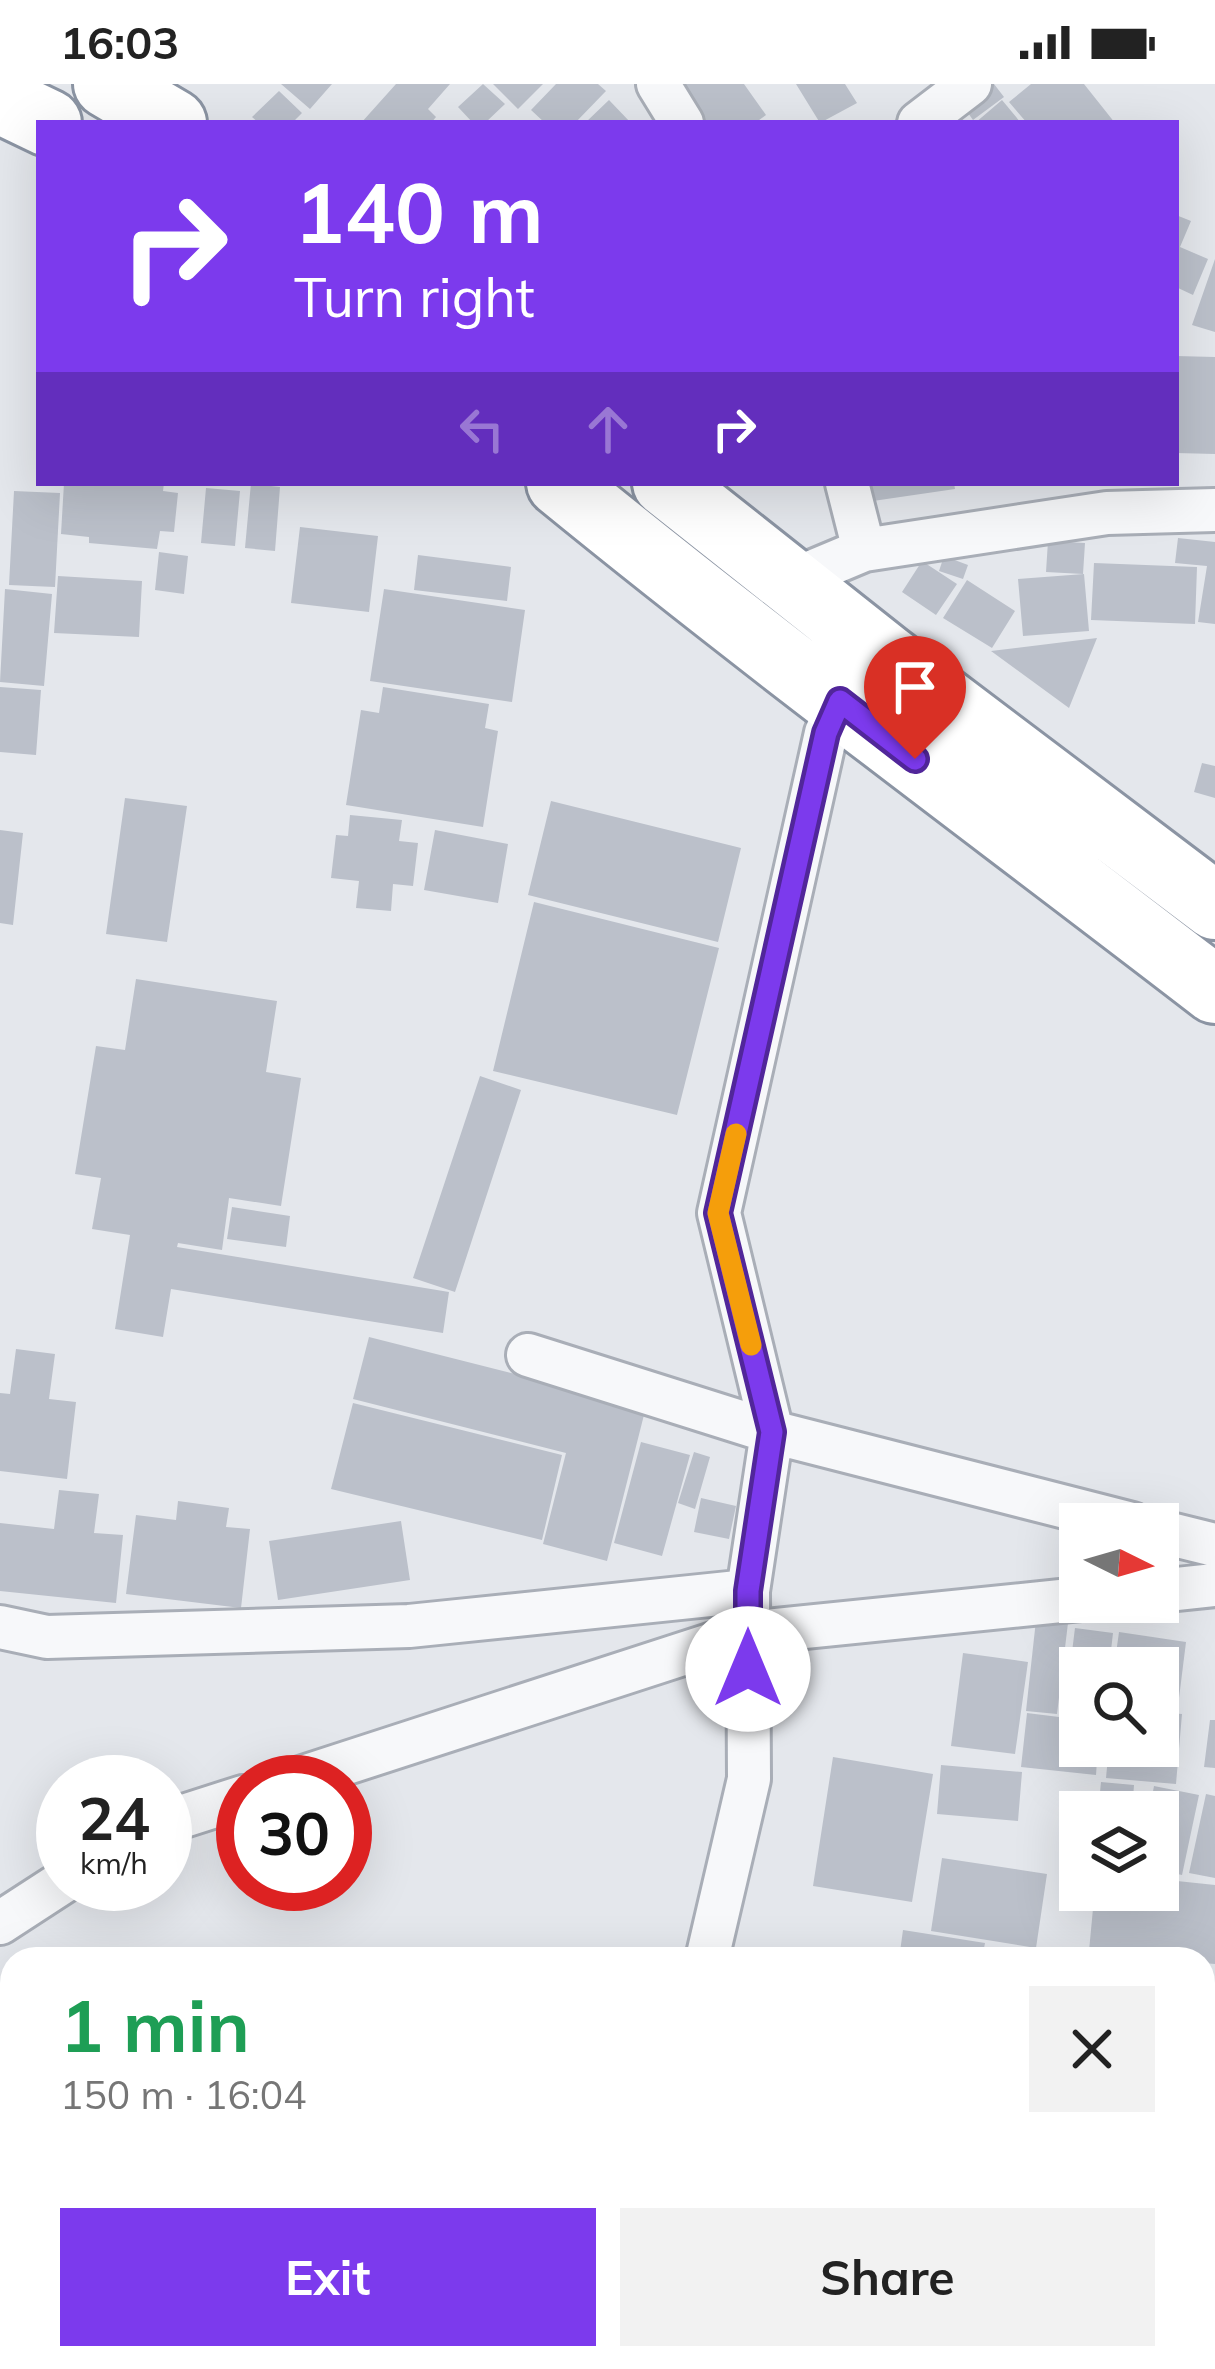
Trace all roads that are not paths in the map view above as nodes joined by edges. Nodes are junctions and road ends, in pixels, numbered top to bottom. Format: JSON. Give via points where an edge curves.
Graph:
{"nodes":[{"id":1,"x":106,"y":84,"type":"edge"},
{"id":2,"x":658,"y":84,"type":"edge"},
{"id":3,"x":970,"y":84,"type":"edge"},
{"id":4,"x":0,"y":100,"type":"edge"},
{"id":5,"x":42,"y":120,"type":"edge"},
{"id":6,"x":167,"y":120,"type":"edge"},
{"id":7,"x":680,"y":120,"type":"edge"},
{"id":8,"x":923,"y":120,"type":"edge"},
{"id":9,"x":564,"y":486,"type":"edge"},
{"id":10,"x":670,"y":486,"type":"edge"},
{"id":11,"x":848,"y":486,"type":"edge"},
{"id":12,"x":1215,"y":510,"type":"edge"},
{"id":13,"x":864,"y":550,"type":"junction"},
{"id":14,"x":790,"y":581,"type":"junction"},
{"id":15,"x":840,"y":701,"type":"junction"},
{"id":16,"x":1215,"y":906,"type":"edge"},
{"id":17,"x":1215,"y":990,"type":"edge"},
{"id":18,"x":528,"y":1355,"type":"dead end"},
{"id":19,"x":772,"y":1432,"type":"junction"},
{"id":20,"x":1059,"y":1505,"type":"edge"},
{"id":21,"x":1179,"y":1536,"type":"edge"},
{"id":22,"x":1215,"y":1545,"type":"edge"},
{"id":23,"x":1215,"y":1585,"type":"edge"},
{"id":24,"x":1179,"y":1589,"type":"edge"},
{"id":25,"x":1059,"y":1600,"type":"edge"},
{"id":26,"x":747,"y":1612,"type":"junction"},
{"id":27,"x":0,"y":1627,"type":"edge"},
{"id":28,"x":362,"y":1755,"type":"edge"},
{"id":29,"x":36,"y":1900,"type":"edge"},
{"id":30,"x":0,"y":1923,"type":"edge"},
{"id":31,"x":710,"y":1947,"type":"edge"}],
"edges":[{"from":1,"to":6,"type":"highway"},
{"from":2,"to":7,"type":"street"},
{"from":3,"to":8,"type":"street"},
{"from":4,"to":5,"type":"highway"},
{"from":9,"to":15,"type":"highway"},
{"from":10,"to":14,"type":"highway"},
{"from":11,"to":13,"type":"street"},
{"from":12,"to":13,"type":"street","via":[[1107,513]]},
{"from":13,"to":14,"type":"street"},
{"from":14,"to":16,"type":"highway"},
{"from":15,"to":17,"type":"highway"},
{"from":15,"to":19,"type":"street","via":[[826,733],[718,1213]]},
{"from":18,"to":19,"type":"street"},
{"from":19,"to":20,"type":"street"},
{"from":19,"to":26,"type":"street"},
{"from":21,"to":22,"type":"street"},
{"from":23,"to":24,"type":"street"},
{"from":25,"to":26,"type":"street"},
{"from":26,"to":27,"type":"street","via":[[46,1636]]},
{"from":26,"to":28,"type":"street"},
{"from":26,"to":31,"type":"street","via":[[749,1779]]},
{"from":29,"to":30,"type":"street"}]}
